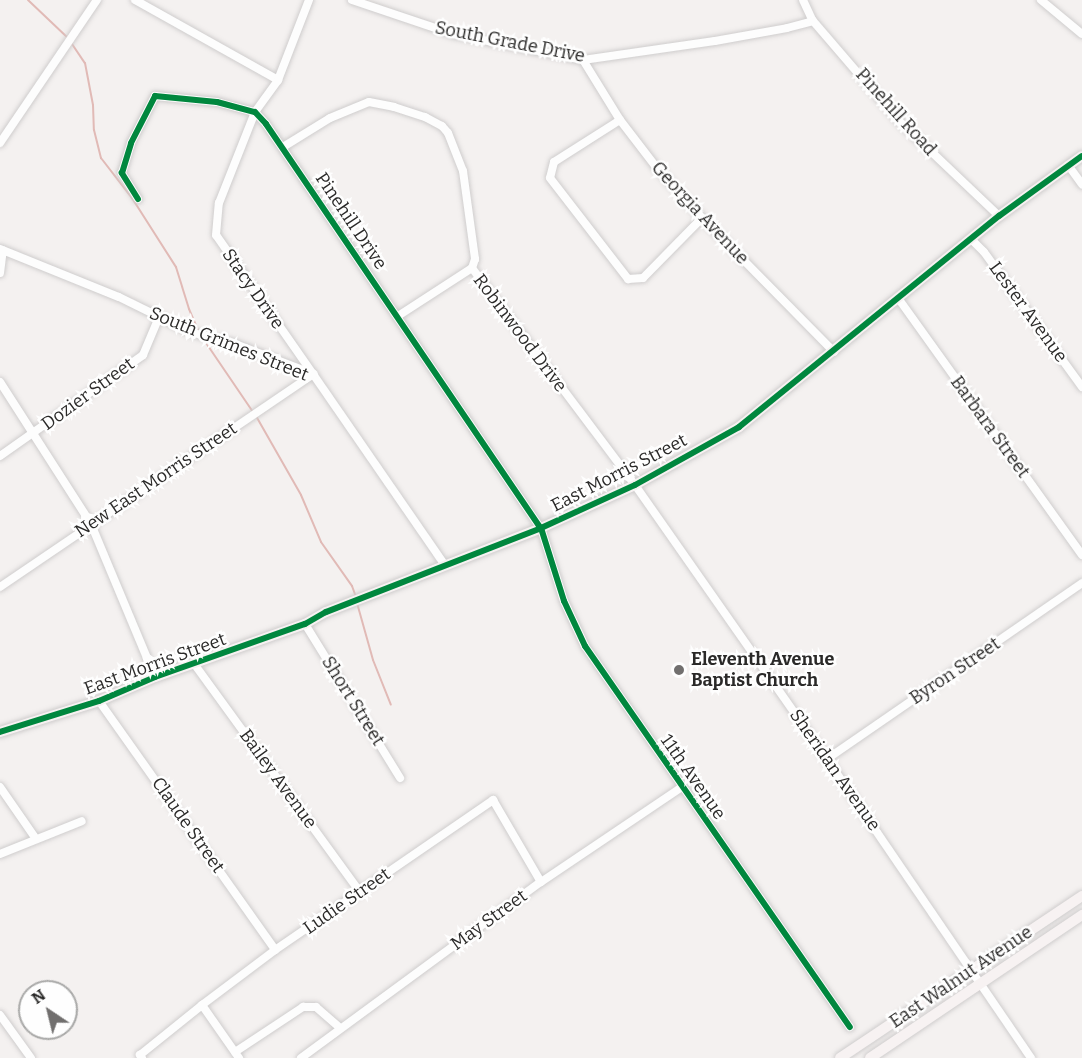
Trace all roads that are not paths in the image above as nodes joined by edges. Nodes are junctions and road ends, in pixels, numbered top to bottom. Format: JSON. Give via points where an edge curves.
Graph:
{"nodes":[{"id":1,"x":97,"y":0,"type":"edge"},
{"id":2,"x":135,"y":0,"type":"edge"},
{"id":3,"x":309,"y":0,"type":"edge"},
{"id":4,"x":352,"y":0,"type":"edge"},
{"id":5,"x":803,"y":0,"type":"edge"},
{"id":6,"x":1041,"y":0,"type":"edge"},
{"id":7,"x":813,"y":21,"type":"junction"},
{"id":8,"x":1082,"y":34,"type":"edge"},
{"id":9,"x":583,"y":60,"type":"junction"},
{"id":10,"x":278,"y":80,"type":"junction"},
{"id":11,"x":255,"y":112,"type":"junction"},
{"id":12,"x":620,"y":120,"type":"junction"},
{"id":13,"x":0,"y":142,"type":"edge"},
{"id":14,"x":283,"y":147,"type":"junction"},
{"id":15,"x":1082,"y":156,"type":"edge"},
{"id":16,"x":1068,"y":165,"type":"junction"},
{"id":17,"x":1082,"y":184,"type":"edge"},
{"id":18,"x":138,"y":199,"type":"dead end"},
{"id":19,"x":999,"y":216,"type":"junction"},
{"id":20,"x":702,"y":218,"type":"junction"},
{"id":21,"x":971,"y":239,"type":"junction"},
{"id":22,"x":1,"y":249,"type":"edge"},
{"id":23,"x":471,"y":268,"type":"junction"},
{"id":24,"x":0,"y":273,"type":"edge"},
{"id":25,"x":898,"y":298,"type":"junction"},
{"id":26,"x":398,"y":316,"type":"junction"},
{"id":27,"x":159,"y":317,"type":"junction"},
{"id":28,"x":834,"y":352,"type":"junction"},
{"id":29,"x":313,"y":374,"type":"junction"},
{"id":30,"x":0,"y":381,"type":"edge"},
{"id":31,"x":1082,"y":387,"type":"edge"},
{"id":32,"x":34,"y":433,"type":"junction"},
{"id":33,"x":0,"y":456,"type":"edge"},
{"id":34,"x":635,"y":485,"type":"junction"},
{"id":35,"x":91,"y":524,"type":"junction"},
{"id":36,"x":541,"y":528,"type":"junction"},
{"id":37,"x":1082,"y":555,"type":"edge"},
{"id":38,"x":445,"y":565,"type":"junction"},
{"id":39,"x":1082,"y":583,"type":"edge"},
{"id":40,"x":0,"y":587,"type":"edge"},
{"id":41,"x":305,"y":624,"type":"junction"},
{"id":42,"x":195,"y":665,"type":"junction"},
{"id":43,"x":155,"y":677,"type":"junction"},
{"id":44,"x":99,"y":701,"type":"junction"},
{"id":45,"x":0,"y":732,"type":"edge"},
{"id":46,"x":827,"y":759,"type":"junction"},
{"id":47,"x":400,"y":778,"type":"dead end"},
{"id":48,"x":0,"y":787,"type":"edge"},
{"id":49,"x":682,"y":787,"type":"junction"},
{"id":50,"x":82,"y":821,"type":"dead end"},
{"id":51,"x":36,"y":839,"type":"junction"},
{"id":52,"x":0,"y":854,"type":"edge"},
{"id":53,"x":542,"y":882,"type":"junction"},
{"id":54,"x":360,"y":892,"type":"junction"},
{"id":55,"x":1082,"y":896,"type":"edge"},
{"id":56,"x":1082,"y":915,"type":"edge"},
{"id":57,"x":275,"y":950,"type":"junction"},
{"id":58,"x":972,"y":969,"type":"junction"},
{"id":59,"x":981,"y":983,"type":"junction"},
{"id":60,"x":202,"y":1005,"type":"junction"},
{"id":61,"x":0,"y":1015,"type":"edge"},
{"id":62,"x":850,"y":1027,"type":"dead end"},
{"id":63,"x":340,"y":1028,"type":"junction"},
{"id":64,"x":237,"y":1055,"type":"edge"},
{"id":65,"x":31,"y":1058,"type":"edge"},
{"id":66,"x":142,"y":1058,"type":"edge"},
{"id":67,"x":301,"y":1058,"type":"edge"},
{"id":68,"x":840,"y":1058,"type":"edge"},
{"id":69,"x":870,"y":1058,"type":"edge"},
{"id":70,"x":1030,"y":1058,"type":"edge"}],
"edges":[{"from":1,"to":13,"type":"street"},
{"from":2,"to":10,"type":"street"},
{"from":3,"to":10,"type":"street","name":"Stacy Drive"},
{"from":4,"to":9,"type":"street","name":"South Grade Drive","via":[[453,34]]},
{"from":5,"to":7,"type":"street","name":"Pinehill Road"},
{"from":6,"to":8,"type":"street"},
{"from":7,"to":9,"type":"street","name":"South Grade Drive","via":[[715,41]]},
{"from":7,"to":19,"type":"street","name":"Pinehill Road","via":[[900,123]]},
{"from":9,"to":12,"type":"street","name":"Georgia Avenue"},
{"from":10,"to":11,"type":"street","name":"Stacy Drive"},
{"from":11,"to":14,"type":"street","name":"Pinehill Drive"},
{"from":11,"to":18,"type":"street","via":[[217,102],[155,96],[131,143],[122,173]]},
{"from":11,"to":29,"type":"street","name":"Stacy Drive","via":[[219,203],[216,235]]},
{"from":12,"to":20,"type":"street","name":"Georgia Avenue"},
{"from":12,"to":20,"type":"street","via":[[554,162],[550,178],[628,279],[643,278]]},
{"from":14,"to":23,"type":"street","name":"Robinwood Drive","via":[[330,118],[369,102],[394,107],[442,126],[454,143],[463,171],[475,259]]},
{"from":14,"to":26,"type":"street","name":"Pinehill Drive"},
{"from":15,"to":16,"type":"main road","name":"East Morris Street"},
{"from":16,"to":17,"type":"street"},
{"from":16,"to":19,"type":"main road","name":"East Morris Street"},
{"from":19,"to":21,"type":"main road","name":"East Morris Street"},
{"from":20,"to":28,"type":"street","name":"Georgia Avenue"},
{"from":21,"to":25,"type":"main road","name":"East Morris Street"},
{"from":21,"to":31,"type":"street","name":"Lester Avenue"},
{"from":22,"to":24,"type":"street"},
{"from":22,"to":27,"type":"street","name":"South Grimes Street"},
{"from":23,"to":26,"type":"street"},
{"from":23,"to":34,"type":"street","name":"Robinwood Drive"},
{"from":25,"to":28,"type":"main road","name":"East Morris Street"},
{"from":25,"to":37,"type":"street","name":"Barbara Street"},
{"from":26,"to":36,"type":"street","name":"Pinehill Drive"},
{"from":27,"to":29,"type":"street","name":"South Grimes Street","via":[[190,332],[235,344]]},
{"from":27,"to":32,"type":"street","name":"Dozier Street","via":[[143,355]]},
{"from":28,"to":34,"type":"main road","name":"East Morris Street","via":[[739,427]]},
{"from":29,"to":35,"type":"street","name":"New East Morris Street"},
{"from":29,"to":38,"type":"street","name":"South Grimes Street"},
{"from":30,"to":32,"type":"street"},
{"from":32,"to":33,"type":"street","name":"Dozier Street"},
{"from":32,"to":35,"type":"street"},
{"from":34,"to":36,"type":"main road","name":"East Morris Street"},
{"from":34,"to":46,"type":"street","name":"Sheridan Avenue"},
{"from":35,"to":40,"type":"street","name":"New East Morris Street"},
{"from":35,"to":43,"type":"street"},
{"from":36,"to":38,"type":"main road","name":"East Morris Street"},
{"from":36,"to":49,"type":"street","name":"11th Avenue","via":[[564,601],[585,645]]},
{"from":38,"to":41,"type":"main road","name":"East Morris Street"},
{"from":39,"to":46,"type":"street","name":"Byron Street"},
{"from":41,"to":42,"type":"main road","name":"East Morris Street"},
{"from":41,"to":47,"type":"street","name":"Short Street"},
{"from":42,"to":43,"type":"main road","name":"East Morris Street"},
{"from":42,"to":54,"type":"street","name":"Bailey Avenue"},
{"from":43,"to":44,"type":"main road","name":"East Morris Street"},
{"from":44,"to":45,"type":"main road","name":"East Morris Street"},
{"from":44,"to":57,"type":"street","name":"Claude Street"},
{"from":46,"to":58,"type":"street","name":"Sheridan Avenue"},
{"from":48,"to":51,"type":"street"},
{"from":49,"to":53,"type":"street","name":"May Street"},
{"from":49,"to":62,"type":"street","name":"11th Avenue"},
{"from":50,"to":51,"type":"street"},
{"from":51,"to":52,"type":"street"},
{"from":53,"to":54,"type":"street","name":"Ludie Street","via":[[493,800]]},
{"from":53,"to":63,"type":"street","name":"May Street"},
{"from":54,"to":57,"type":"street","name":"Ludie Street"},
{"from":55,"to":58,"type":"main road","name":"East Walnut Avenue"},
{"from":56,"to":59,"type":"main road","name":"East Walnut Avenue"},
{"from":57,"to":60,"type":"street","name":"Ludie Street"},
{"from":58,"to":59,"type":"street","name":"Sheridan Avenue"},
{"from":58,"to":68,"type":"main road","name":"East Walnut Avenue"},
{"from":59,"to":69,"type":"main road","name":"East Walnut Avenue"},
{"from":59,"to":70,"type":"street","name":"Sheridan Avenue"},
{"from":60,"to":64,"type":"street"},
{"from":60,"to":66,"type":"street","name":"Ludie Street","via":[[140,1055]]},
{"from":61,"to":65,"type":"street"},
{"from":63,"to":64,"type":"street","via":[[316,1007],[303,1007]]},
{"from":63,"to":67,"type":"street","name":"May Street"}]}
